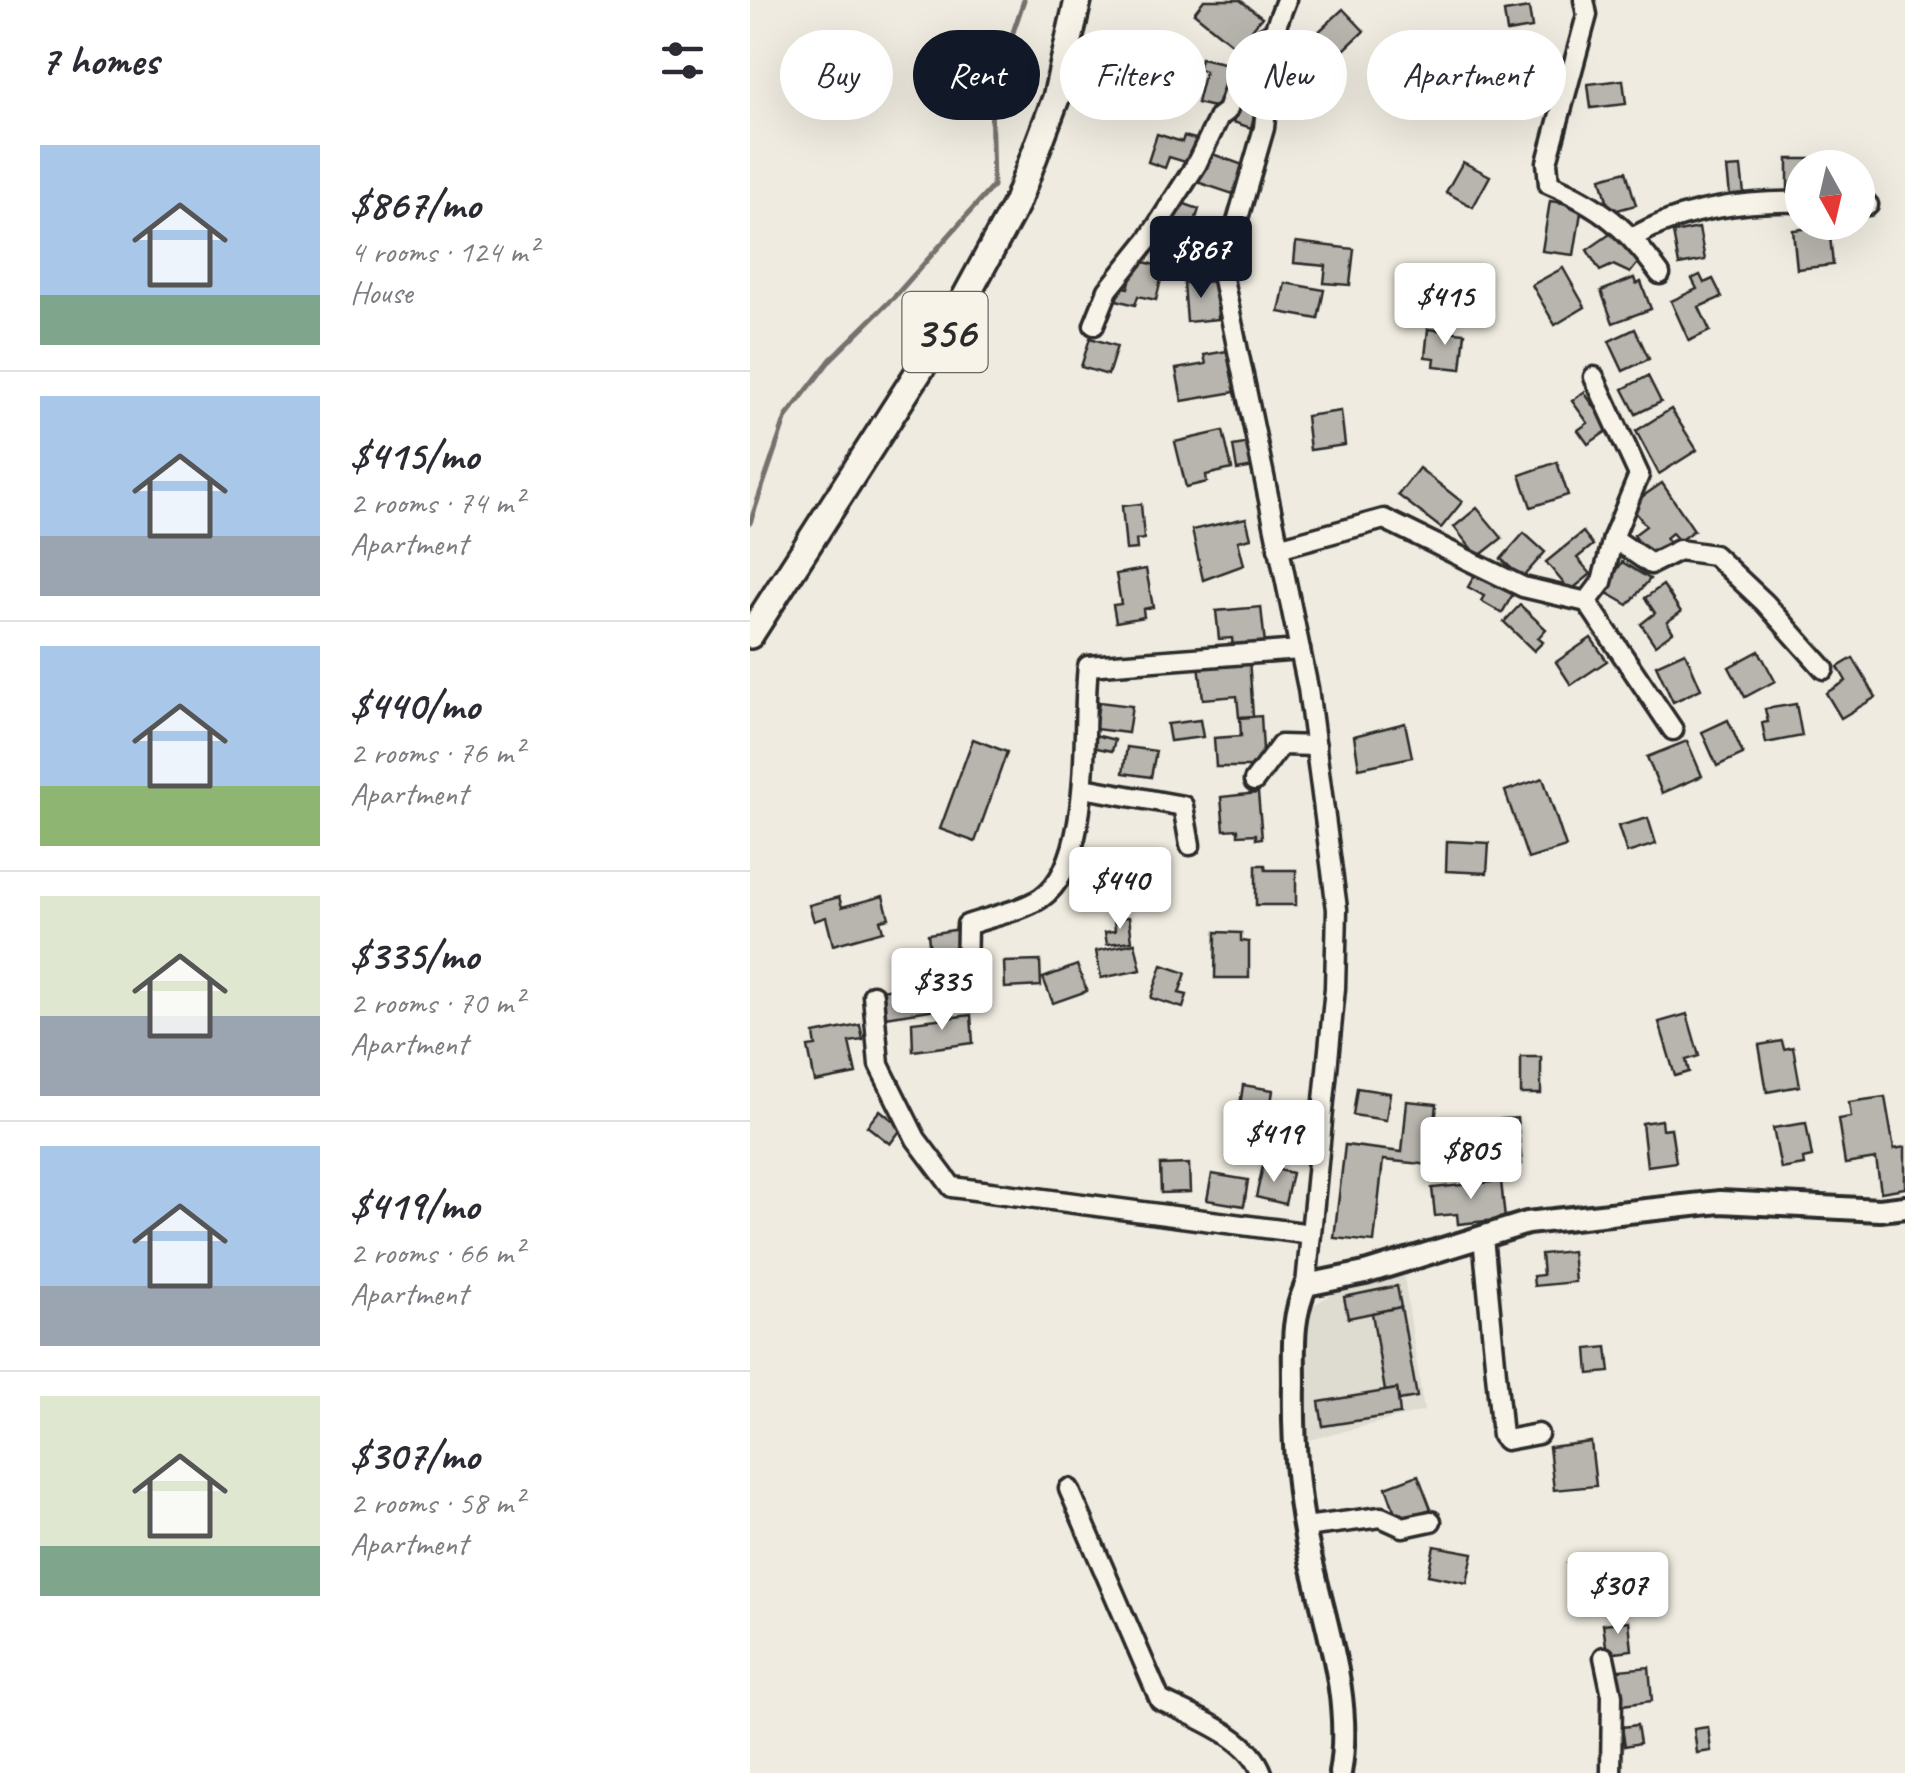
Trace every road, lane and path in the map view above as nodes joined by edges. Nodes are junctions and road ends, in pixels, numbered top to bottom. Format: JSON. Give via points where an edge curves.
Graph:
{"nodes":[{"id":1,"x":1078,"y":0,"type":"edge"},
{"id":2,"x":1286,"y":0,"type":"edge"},
{"id":3,"x":1584,"y":0,"type":"edge"},
{"id":4,"x":1275,"y":30,"type":"edge"},
{"id":5,"x":1226,"y":112,"type":"edge"},
{"id":6,"x":1265,"y":120,"type":"edge"},
{"id":7,"x":1785,"y":202,"type":"edge"},
{"id":8,"x":1634,"y":238,"type":"junction"},
{"id":9,"x":1660,"y":274,"type":"dead end"},
{"id":10,"x":1094,"y":324,"type":"dead end"},
{"id":11,"x":1594,"y":377,"type":"dead end"},
{"id":12,"x":1613,"y":538,"type":"junction"},
{"id":13,"x":1278,"y":548,"type":"junction"},
{"id":14,"x":1587,"y":602,"type":"junction"},
{"id":15,"x":750,"y":634,"type":"edge"},
{"id":16,"x":1300,"y":650,"type":"junction"},
{"id":17,"x":1824,"y":669,"type":"dead end"},
{"id":18,"x":1673,"y":730,"type":"dead end"},
{"id":19,"x":1316,"y":746,"type":"junction"},
{"id":20,"x":1254,"y":780,"type":"dead end"},
{"id":21,"x":1084,"y":788,"type":"junction"},
{"id":22,"x":1190,"y":845,"type":"dead end"},
{"id":23,"x":966,"y":979,"type":"dead end"},
{"id":24,"x":872,"y":995,"type":"dead end"},
{"id":25,"x":1905,"y":1206,"type":"edge"},
{"id":26,"x":1312,"y":1234,"type":"junction"},
{"id":27,"x":1483,"y":1236,"type":"junction"},
{"id":28,"x":1306,"y":1286,"type":"junction"},
{"id":29,"x":1538,"y":1434,"type":"dead end"},
{"id":30,"x":1069,"y":1488,"type":"dead end"},
{"id":31,"x":1432,"y":1521,"type":"dead end"},
{"id":32,"x":1305,"y":1527,"type":"junction"},
{"id":33,"x":1604,"y":1656,"type":"dead end"},
{"id":34,"x":1262,"y":1773,"type":"edge"},
{"id":35,"x":1340,"y":1773,"type":"edge"},
{"id":36,"x":1611,"y":1773,"type":"edge"}],
"edges":[{"from":1,"to":15,"type":"main road","number":"356","via":[[1056,98],[1016,204],[948,326]]},
{"from":2,"to":4,"type":"street"},
{"from":3,"to":8,"type":"street","via":[[1588,15],[1547,162],[1549,184],[1591,202]]},
{"from":5,"to":10,"type":"street","via":[[1148,240],[1108,290]]},
{"from":6,"to":13,"type":"street","via":[[1222,274]]},
{"from":7,"to":8,"type":"street","via":[[1660,222]]},
{"from":8,"to":9,"type":"street"},
{"from":11,"to":12,"type":"street","via":[[1639,475]]},
{"from":12,"to":14,"type":"street","via":[[1602,582]]},
{"from":12,"to":17,"type":"street","via":[[1651,564],[1679,550],[1714,555]]},
{"from":13,"to":14,"type":"street","via":[[1384,519],[1523,587]]},
{"from":13,"to":16,"type":"street"},
{"from":14,"to":18,"type":"street"},
{"from":16,"to":19,"type":"street"},
{"from":16,"to":21,"type":"street","via":[[1088,666]]},
{"from":19,"to":20,"type":"street","via":[[1282,745]]},
{"from":19,"to":26,"type":"street","via":[[1337,909]]},
{"from":21,"to":22,"type":"street","via":[[1182,806]]},
{"from":21,"to":23,"type":"street","via":[[1070,858],[1042,897],[967,926]]},
{"from":24,"to":26,"type":"street","via":[[879,1065],[916,1139],[952,1187]]},
{"from":25,"to":27,"type":"street","via":[[1720,1202],[1527,1223]]},
{"from":26,"to":28,"type":"street"},
{"from":27,"to":28,"type":"street"},
{"from":27,"to":29,"type":"street","via":[[1502,1436]]},
{"from":28,"to":32,"type":"street","via":[[1294,1313],[1294,1424]]},
{"from":30,"to":34,"type":"street","via":[[1160,1700],[1256,1757]]},
{"from":31,"to":32,"type":"street","via":[[1402,1528],[1381,1517]]},
{"from":32,"to":35,"type":"street","via":[[1340,1698]]},
{"from":33,"to":36,"type":"street","via":[[1612,1695]]}]}
